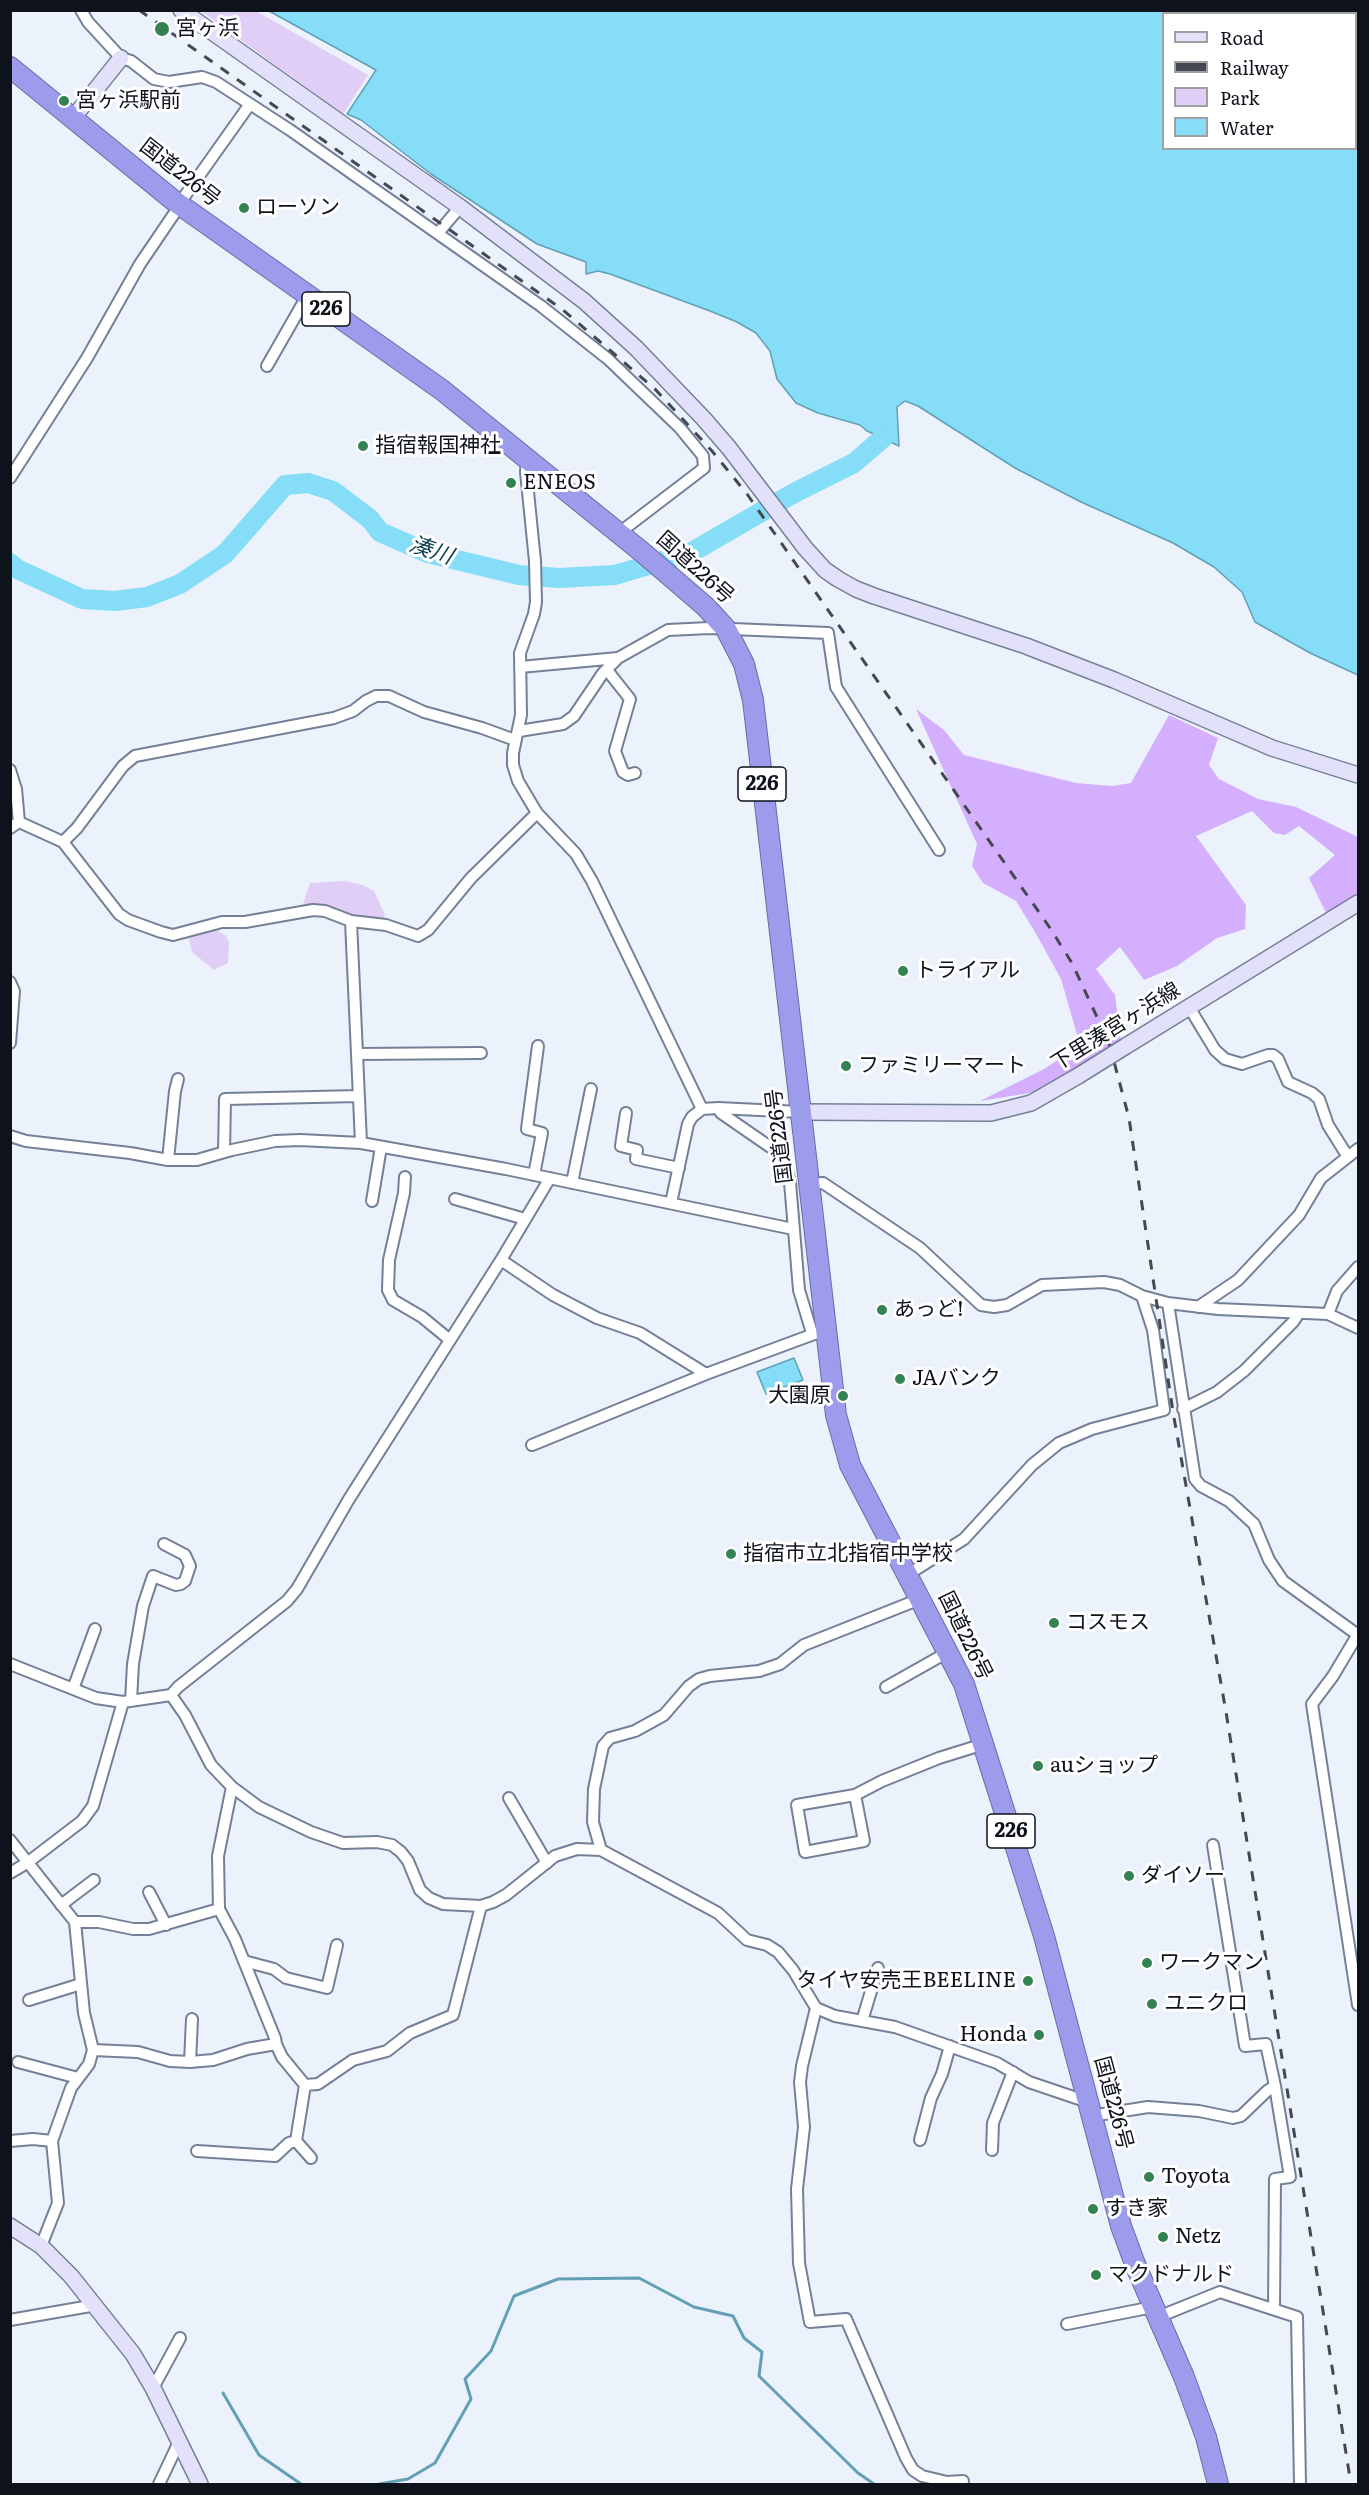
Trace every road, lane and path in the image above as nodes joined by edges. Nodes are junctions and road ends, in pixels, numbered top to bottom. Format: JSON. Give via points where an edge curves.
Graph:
{"nodes":[{"id":1,"x":81,"y":10,"type":"edge"},
{"id":2,"x":181,"y":10,"type":"edge"},
{"id":3,"x":121,"y":58,"type":"junction"},
{"id":4,"x":10,"y":67,"type":"edge"},
{"id":5,"x":250,"y":104,"type":"junction"},
{"id":6,"x":73,"y":118,"type":"junction"},
{"id":7,"x":179,"y":204,"type":"junction"},
{"id":8,"x":460,"y":207,"type":"junction"},
{"id":9,"x":438,"y":233,"type":"junction"},
{"id":10,"x":307,"y":296,"type":"junction"},
{"id":11,"x":267,"y":366,"type":"dead end"},
{"id":12,"x":527,"y":459,"type":"junction"},
{"id":13,"x":10,"y":478,"type":"edge"},
{"id":14,"x":619,"y":533,"type":"junction"},
{"id":15,"x":726,"y":629,"type":"junction"},
{"id":16,"x":618,"y":658,"type":"junction"},
{"id":17,"x":520,"y":667,"type":"junction"},
{"id":18,"x":607,"y":670,"type":"junction"},
{"id":19,"x":517,"y":735,"type":"junction"},
{"id":20,"x":10,"y":770,"type":"edge"},
{"id":21,"x":635,"y":773,"type":"dead end"},
{"id":22,"x":1359,"y":775,"type":"edge"},
{"id":23,"x":537,"y":813,"type":"junction"},
{"id":24,"x":15,"y":825,"type":"edge"},
{"id":25,"x":63,"y":842,"type":"junction"},
{"id":26,"x":939,"y":850,"type":"dead end"},
{"id":27,"x":1359,"y":903,"type":"edge"},
{"id":28,"x":351,"y":921,"type":"junction"},
{"id":29,"x":10,"y":982,"type":"edge"},
{"id":30,"x":1189,"y":1007,"type":"junction"},
{"id":31,"x":10,"y":1043,"type":"edge"},
{"id":32,"x":538,"y":1046,"type":"dead end"},
{"id":33,"x":481,"y":1053,"type":"dead end"},
{"id":34,"x":358,"y":1054,"type":"junction"},
{"id":35,"x":178,"y":1079,"type":"dead end"},
{"id":36,"x":591,"y":1089,"type":"dead end"},
{"id":37,"x":359,"y":1096,"type":"junction"},
{"id":38,"x":718,"y":1108,"type":"junction"},
{"id":39,"x":702,"y":1109,"type":"junction"},
{"id":40,"x":801,"y":1112,"type":"junction"},
{"id":41,"x":626,"y":1113,"type":"dead end"},
{"id":42,"x":11,"y":1135,"type":"edge"},
{"id":43,"x":361,"y":1143,"type":"junction"},
{"id":44,"x":381,"y":1147,"type":"junction"},
{"id":45,"x":1359,"y":1149,"type":"edge"},
{"id":46,"x":224,"y":1152,"type":"junction"},
{"id":47,"x":1348,"y":1157,"type":"junction"},
{"id":48,"x":168,"y":1160,"type":"junction"},
{"id":49,"x":680,"y":1168,"type":"junction"},
{"id":50,"x":534,"y":1175,"type":"junction"},
{"id":51,"x":405,"y":1177,"type":"dead end"},
{"id":52,"x":550,"y":1178,"type":"junction"},
{"id":53,"x":572,"y":1183,"type":"junction"},
{"id":54,"x":809,"y":1184,"type":"junction"},
{"id":55,"x":455,"y":1199,"type":"dead end"},
{"id":56,"x":372,"y":1201,"type":"dead end"},
{"id":57,"x":671,"y":1203,"type":"junction"},
{"id":58,"x":525,"y":1219,"type":"junction"},
{"id":59,"x":793,"y":1229,"type":"junction"},
{"id":60,"x":501,"y":1260,"type":"junction"},
{"id":61,"x":1359,"y":1267,"type":"edge"},
{"id":62,"x":1142,"y":1296,"type":"junction"},
{"id":63,"x":1168,"y":1303,"type":"junction"},
{"id":64,"x":1198,"y":1307,"type":"junction"},
{"id":65,"x":1299,"y":1313,"type":"junction"},
{"id":66,"x":1328,"y":1314,"type":"junction"},
{"id":67,"x":1359,"y":1328,"type":"edge"},
{"id":68,"x":819,"y":1331,"type":"junction"},
{"id":69,"x":450,"y":1340,"type":"junction"},
{"id":70,"x":706,"y":1374,"type":"junction"},
{"id":71,"x":1183,"y":1409,"type":"junction"},
{"id":72,"x":532,"y":1445,"type":"dead end"},
{"id":73,"x":164,"y":1544,"type":"dead end"},
{"id":74,"x":907,"y":1575,"type":"junction"},
{"id":75,"x":920,"y":1599,"type":"junction"},
{"id":76,"x":95,"y":1629,"type":"dead end"},
{"id":77,"x":1358,"y":1634,"type":"edge"},
{"id":78,"x":948,"y":1652,"type":"junction"},
{"id":79,"x":10,"y":1664,"type":"edge"},
{"id":80,"x":886,"y":1687,"type":"dead end"},
{"id":81,"x":73,"y":1689,"type":"junction"},
{"id":82,"x":171,"y":1695,"type":"junction"},
{"id":83,"x":127,"y":1702,"type":"junction"},
{"id":84,"x":984,"y":1744,"type":"junction"},
{"id":85,"x":232,"y":1787,"type":"junction"},
{"id":86,"x":855,"y":1795,"type":"junction"},
{"id":87,"x":509,"y":1798,"type":"dead end"},
{"id":88,"x":10,"y":1840,"type":"edge"},
{"id":89,"x":1213,"y":1845,"type":"dead end"},
{"id":90,"x":601,"y":1850,"type":"junction"},
{"id":91,"x":27,"y":1863,"type":"junction"},
{"id":92,"x":547,"y":1863,"type":"junction"},
{"id":93,"x":10,"y":1873,"type":"edge"},
{"id":94,"x":94,"y":1880,"type":"dead end"},
{"id":95,"x":149,"y":1892,"type":"dead end"},
{"id":96,"x":61,"y":1905,"type":"junction"},
{"id":97,"x":481,"y":1906,"type":"junction"},
{"id":98,"x":219,"y":1910,"type":"junction"},
{"id":99,"x":75,"y":1922,"type":"junction"},
{"id":100,"x":166,"y":1926,"type":"junction"},
{"id":101,"x":337,"y":1945,"type":"dead end"},
{"id":102,"x":244,"y":1961,"type":"junction"},
{"id":103,"x":878,"y":1968,"type":"dead end"},
{"id":104,"x":81,"y":1984,"type":"junction"},
{"id":105,"x":29,"y":2000,"type":"dead end"},
{"id":106,"x":1359,"y":2005,"type":"edge"},
{"id":107,"x":816,"y":2008,"type":"junction"},
{"id":108,"x":192,"y":2019,"type":"dead end"},
{"id":109,"x":862,"y":2021,"type":"junction"},
{"id":110,"x":276,"y":2044,"type":"junction"},
{"id":111,"x":950,"y":2046,"type":"junction"},
{"id":112,"x":93,"y":2050,"type":"junction"},
{"id":113,"x":18,"y":2062,"type":"dead end"},
{"id":114,"x":190,"y":2062,"type":"junction"},
{"id":115,"x":1013,"y":2072,"type":"junction"},
{"id":116,"x":78,"y":2078,"type":"junction"},
{"id":117,"x":305,"y":2085,"type":"junction"},
{"id":118,"x":1275,"y":2086,"type":"junction"},
{"id":119,"x":1090,"y":2109,"type":"junction"},
{"id":120,"x":920,"y":2140,"type":"dead end"},
{"id":121,"x":10,"y":2141,"type":"edge"},
{"id":122,"x":52,"y":2141,"type":"junction"},
{"id":123,"x":296,"y":2141,"type":"junction"},
{"id":124,"x":992,"y":2150,"type":"dead end"},
{"id":125,"x":197,"y":2151,"type":"dead end"},
{"id":126,"x":311,"y":2158,"type":"dead end"},
{"id":127,"x":10,"y":2226,"type":"edge"},
{"id":128,"x":41,"y":2246,"type":"junction"},
{"id":129,"x":96,"y":2305,"type":"junction"},
{"id":130,"x":1274,"y":2309,"type":"junction"},
{"id":131,"x":1155,"y":2312,"type":"junction"},
{"id":132,"x":10,"y":2320,"type":"edge"},
{"id":133,"x":1067,"y":2324,"type":"dead end"},
{"id":134,"x":180,"y":2338,"type":"dead end"},
{"id":135,"x":153,"y":2388,"type":"junction"},
{"id":136,"x":179,"y":2442,"type":"junction"},
{"id":137,"x":963,"y":2481,"type":"dead end"},
{"id":138,"x":159,"y":2484,"type":"edge"},
{"id":139,"x":200,"y":2484,"type":"edge"},
{"id":140,"x":1218,"y":2484,"type":"edge"},
{"id":141,"x":1300,"y":2484,"type":"edge"}],
"edges":[{"from":1,"to":3,"type":"street"},
{"from":2,"to":8,"type":"street"},
{"from":3,"to":5,"type":"street","via":[[154,79],[169,82],[202,77]]},
{"from":3,"to":6,"type":"street"},
{"from":4,"to":6,"type":"highway","name":"国道226号","number":"226"},
{"from":5,"to":7,"type":"street"},
{"from":5,"to":9,"type":"street"},
{"from":6,"to":7,"type":"highway","name":"国道226号","number":"226"},
{"from":7,"to":10,"type":"highway","name":"国道226号","number":"226"},
{"from":7,"to":13,"type":"street"},
{"from":8,"to":9,"type":"street"},
{"from":8,"to":22,"type":"street","via":[[584,301],[636,348],[704,418],[825,570],[856,589],[1026,646],[1272,748]]},
{"from":9,"to":14,"type":"street","via":[[542,306],[608,359],[680,428],[703,456],[704,468]]},
{"from":10,"to":11,"type":"street"},
{"from":10,"to":12,"type":"highway","name":"国道226号","number":"226","via":[[442,390]]},
{"from":12,"to":14,"type":"highway","name":"国道226号","number":"226"},
{"from":12,"to":17,"type":"street","via":[[536,602],[520,653]]},
{"from":14,"to":15,"type":"highway","name":"国道226号","number":"226","via":[[706,606]]},
{"from":15,"to":16,"type":"street","via":[[668,630]]},
{"from":15,"to":26,"type":"street","via":[[828,633],[836,687]]},
{"from":15,"to":40,"type":"highway","name":"国道226号","number":"226","via":[[744,664],[753,700]]},
{"from":16,"to":17,"type":"street"},
{"from":16,"to":18,"type":"street"},
{"from":17,"to":19,"type":"street","via":[[521,715]]},
{"from":18,"to":19,"type":"street","via":[[574,716],[563,724]]},
{"from":18,"to":21,"type":"street","via":[[630,699],[615,751],[623,772]]},
{"from":19,"to":23,"type":"street","via":[[513,765]]},
{"from":19,"to":25,"type":"street","via":[[424,712],[389,696],[376,696],[334,718],[135,756]]},
{"from":20,"to":24,"type":"street","via":[[16,789]]},
{"from":23,"to":28,"type":"street","via":[[471,878],[428,930],[418,936],[386,925]]},
{"from":23,"to":39,"type":"street","via":[[576,854],[592,881]]},
{"from":24,"to":25,"type":"street"},
{"from":25,"to":28,"type":"street","via":[[119,914],[161,932],[173,935],[222,922],[245,922],[313,910]]},
{"from":27,"to":30,"type":"street","name":"下里湊宮ヶ浜線"},
{"from":28,"to":34,"type":"street"},
{"from":29,"to":31,"type":"street","via":[[14,991]]},
{"from":30,"to":40,"type":"street","name":"下里湊宮ヶ浜線","bridge":true,"via":[[1030,1103],[991,1113]]},
{"from":30,"to":47,"type":"street","via":[[1215,1050],[1225,1059],[1242,1064],[1268,1055],[1278,1059],[1288,1082],[1318,1100]]},
{"from":32,"to":50,"type":"street","via":[[527,1129],[542,1133]]},
{"from":33,"to":34,"type":"street"},
{"from":34,"to":37,"type":"street"},
{"from":35,"to":48,"type":"street"},
{"from":36,"to":53,"type":"street"},
{"from":37,"to":43,"type":"street"},
{"from":37,"to":46,"type":"street","via":[[225,1099]]},
{"from":38,"to":39,"type":"street"},
{"from":38,"to":40,"type":"street"},
{"from":38,"to":59,"type":"street","via":[[777,1151],[784,1161],[790,1182]]},
{"from":39,"to":49,"type":"street","via":[[688,1124]]},
{"from":40,"to":54,"type":"highway","name":"国道226号","number":"226"},
{"from":41,"to":49,"type":"street","via":[[621,1146],[637,1150],[636,1159]]},
{"from":42,"to":48,"type":"street","via":[[26,1141]]},
{"from":43,"to":44,"type":"street"},
{"from":43,"to":46,"type":"street","via":[[283,1141]]},
{"from":44,"to":50,"type":"street"},
{"from":44,"to":56,"type":"street"},
{"from":45,"to":47,"type":"street"},
{"from":46,"to":48,"type":"street","via":[[197,1160]]},
{"from":47,"to":64,"type":"street","via":[[1321,1178],[1299,1215],[1238,1280]]},
{"from":49,"to":57,"type":"street"},
{"from":50,"to":52,"type":"street"},
{"from":51,"to":69,"type":"street","via":[[387,1290],[393,1300]]},
{"from":52,"to":53,"type":"street"},
{"from":52,"to":58,"type":"street"},
{"from":53,"to":57,"type":"street"},
{"from":54,"to":62,"type":"street","via":[[823,1183],[920,1248],[981,1305],[1007,1305],[1042,1285],[1060,1282],[1112,1283]]},
{"from":54,"to":68,"type":"highway","name":"国道226号","number":"226"},
{"from":55,"to":58,"type":"street"},
{"from":57,"to":59,"type":"street"},
{"from":58,"to":60,"type":"street"},
{"from":59,"to":68,"type":"street","via":[[799,1290]]},
{"from":60,"to":69,"type":"street"},
{"from":60,"to":70,"type":"street","via":[[553,1295],[597,1318],[640,1333]]},
{"from":61,"to":66,"type":"street","via":[[1337,1291]]},
{"from":62,"to":63,"type":"street"},
{"from":62,"to":74,"type":"street","via":[[1154,1330],[1164,1410],[1092,1429],[1059,1443],[1032,1465],[964,1539]]},
{"from":63,"to":64,"type":"street"},
{"from":63,"to":71,"type":"street"},
{"from":64,"to":65,"type":"street"},
{"from":65,"to":66,"type":"street"},
{"from":65,"to":71,"type":"street","via":[[1244,1371],[1217,1392]]},
{"from":66,"to":67,"type":"street"},
{"from":68,"to":70,"type":"street"},
{"from":68,"to":74,"type":"highway","name":"国道226号","number":"226","via":[[850,1465]]},
{"from":69,"to":82,"type":"street","via":[[297,1589]]},
{"from":70,"to":72,"type":"street"},
{"from":71,"to":77,"type":"street","via":[[1195,1479],[1229,1501],[1254,1524],[1283,1581]]},
{"from":73,"to":83,"type":"street","via":[[185,1555],[190,1566],[181,1584],[153,1576],[143,1606]]},
{"from":74,"to":75,"type":"highway","name":"国道226号","number":"226"},
{"from":75,"to":78,"type":"highway","name":"国道226号","number":"226"},
{"from":75,"to":90,"type":"street","via":[[804,1646],[780,1664],[759,1671],[699,1679],[664,1715],[635,1731],[610,1738],[603,1746],[594,1789],[593,1822]]},
{"from":76,"to":81,"type":"street"},
{"from":77,"to":106,"type":"street","via":[[1312,1704]]},
{"from":78,"to":80,"type":"street"},
{"from":78,"to":84,"type":"highway","name":"国道226号","number":"226","via":[[964,1684]]},
{"from":79,"to":81,"type":"street"},
{"from":81,"to":83,"type":"street","via":[[96,1698]]},
{"from":82,"to":83,"type":"street"},
{"from":82,"to":85,"type":"street","via":[[211,1765]]},
{"from":83,"to":91,"type":"street","via":[[93,1806],[82,1821]]},
{"from":84,"to":86,"type":"street","via":[[939,1758]]},
{"from":84,"to":119,"type":"highway","name":"国道226号","number":"226","via":[[1044,1936]]},
{"from":85,"to":97,"type":"street","via":[[259,1807],[311,1832],[343,1843],[392,1845],[408,1861],[420,1890],[429,1898],[443,1904]]},
{"from":85,"to":98,"type":"street","via":[[218,1856]]},
{"from":86,"to":86,"type":"street","via":[[796,1805],[805,1852],[864,1841]]},
{"from":87,"to":92,"type":"street"},
{"from":88,"to":91,"type":"street"},
{"from":89,"to":118,"type":"street","via":[[1245,2046],[1266,2044]]},
{"from":90,"to":92,"type":"street","via":[[577,1849]]},
{"from":90,"to":107,"type":"street","via":[[718,1913],[747,1940],[778,1952]]},
{"from":91,"to":93,"type":"street"},
{"from":91,"to":96,"type":"street"},
{"from":92,"to":97,"type":"street","via":[[506,1896]]},
{"from":94,"to":96,"type":"street"},
{"from":95,"to":100,"type":"street"},
{"from":96,"to":99,"type":"street"},
{"from":97,"to":117,"type":"street","via":[[453,2015],[410,2032],[387,2051],[353,2060],[318,2084]]},
{"from":98,"to":100,"type":"street"},
{"from":98,"to":102,"type":"street"},
{"from":99,"to":100,"type":"street","via":[[133,1929]]},
{"from":99,"to":104,"type":"street"},
{"from":101,"to":102,"type":"street","via":[[327,1988],[286,1978],[274,1969]]},
{"from":102,"to":110,"type":"street"},
{"from":103,"to":109,"type":"street"},
{"from":104,"to":105,"type":"street"},
{"from":104,"to":112,"type":"street"},
{"from":107,"to":109,"type":"street"},
{"from":107,"to":137,"type":"street","via":[[800,2082],[803,2135],[797,2190],[799,2263],[810,2322],[846,2319],[913,2470],[947,2482]]},
{"from":108,"to":114,"type":"street"},
{"from":109,"to":111,"type":"street","via":[[880,2022]]},
{"from":110,"to":114,"type":"street"},
{"from":110,"to":117,"type":"street"},
{"from":111,"to":115,"type":"street"},
{"from":111,"to":120,"type":"street"},
{"from":112,"to":114,"type":"street","via":[[138,2052]]},
{"from":112,"to":116,"type":"street","via":[[89,2064]]},
{"from":113,"to":116,"type":"street"},
{"from":115,"to":119,"type":"street"},
{"from":115,"to":124,"type":"street","via":[[993,2123]]},
{"from":116,"to":122,"type":"street"},
{"from":117,"to":123,"type":"street"},
{"from":118,"to":119,"type":"street","via":[[1241,2116],[1233,2118],[1148,2107]]},
{"from":118,"to":130,"type":"street","via":[[1290,2177],[1275,2179]]},
{"from":119,"to":131,"type":"highway","name":"国道226号","number":"226","via":[[1121,2226]]},
{"from":121,"to":122,"type":"street"},
{"from":122,"to":128,"type":"street","via":[[58,2203]]},
{"from":123,"to":125,"type":"street","via":[[275,2156]]},
{"from":123,"to":126,"type":"street"},
{"from":127,"to":128,"type":"street"},
{"from":128,"to":129,"type":"street"},
{"from":129,"to":132,"type":"street"},
{"from":129,"to":135,"type":"street","via":[[134,2354]]},
{"from":130,"to":131,"type":"street","via":[[1220,2292]]},
{"from":130,"to":141,"type":"street","via":[[1297,2317]]},
{"from":131,"to":133,"type":"street"},
{"from":131,"to":140,"type":"highway","name":"国道226号","number":"226","via":[[1184,2377]]},
{"from":134,"to":135,"type":"street"},
{"from":135,"to":136,"type":"street"},
{"from":136,"to":138,"type":"street"},
{"from":136,"to":139,"type":"street"}]}
